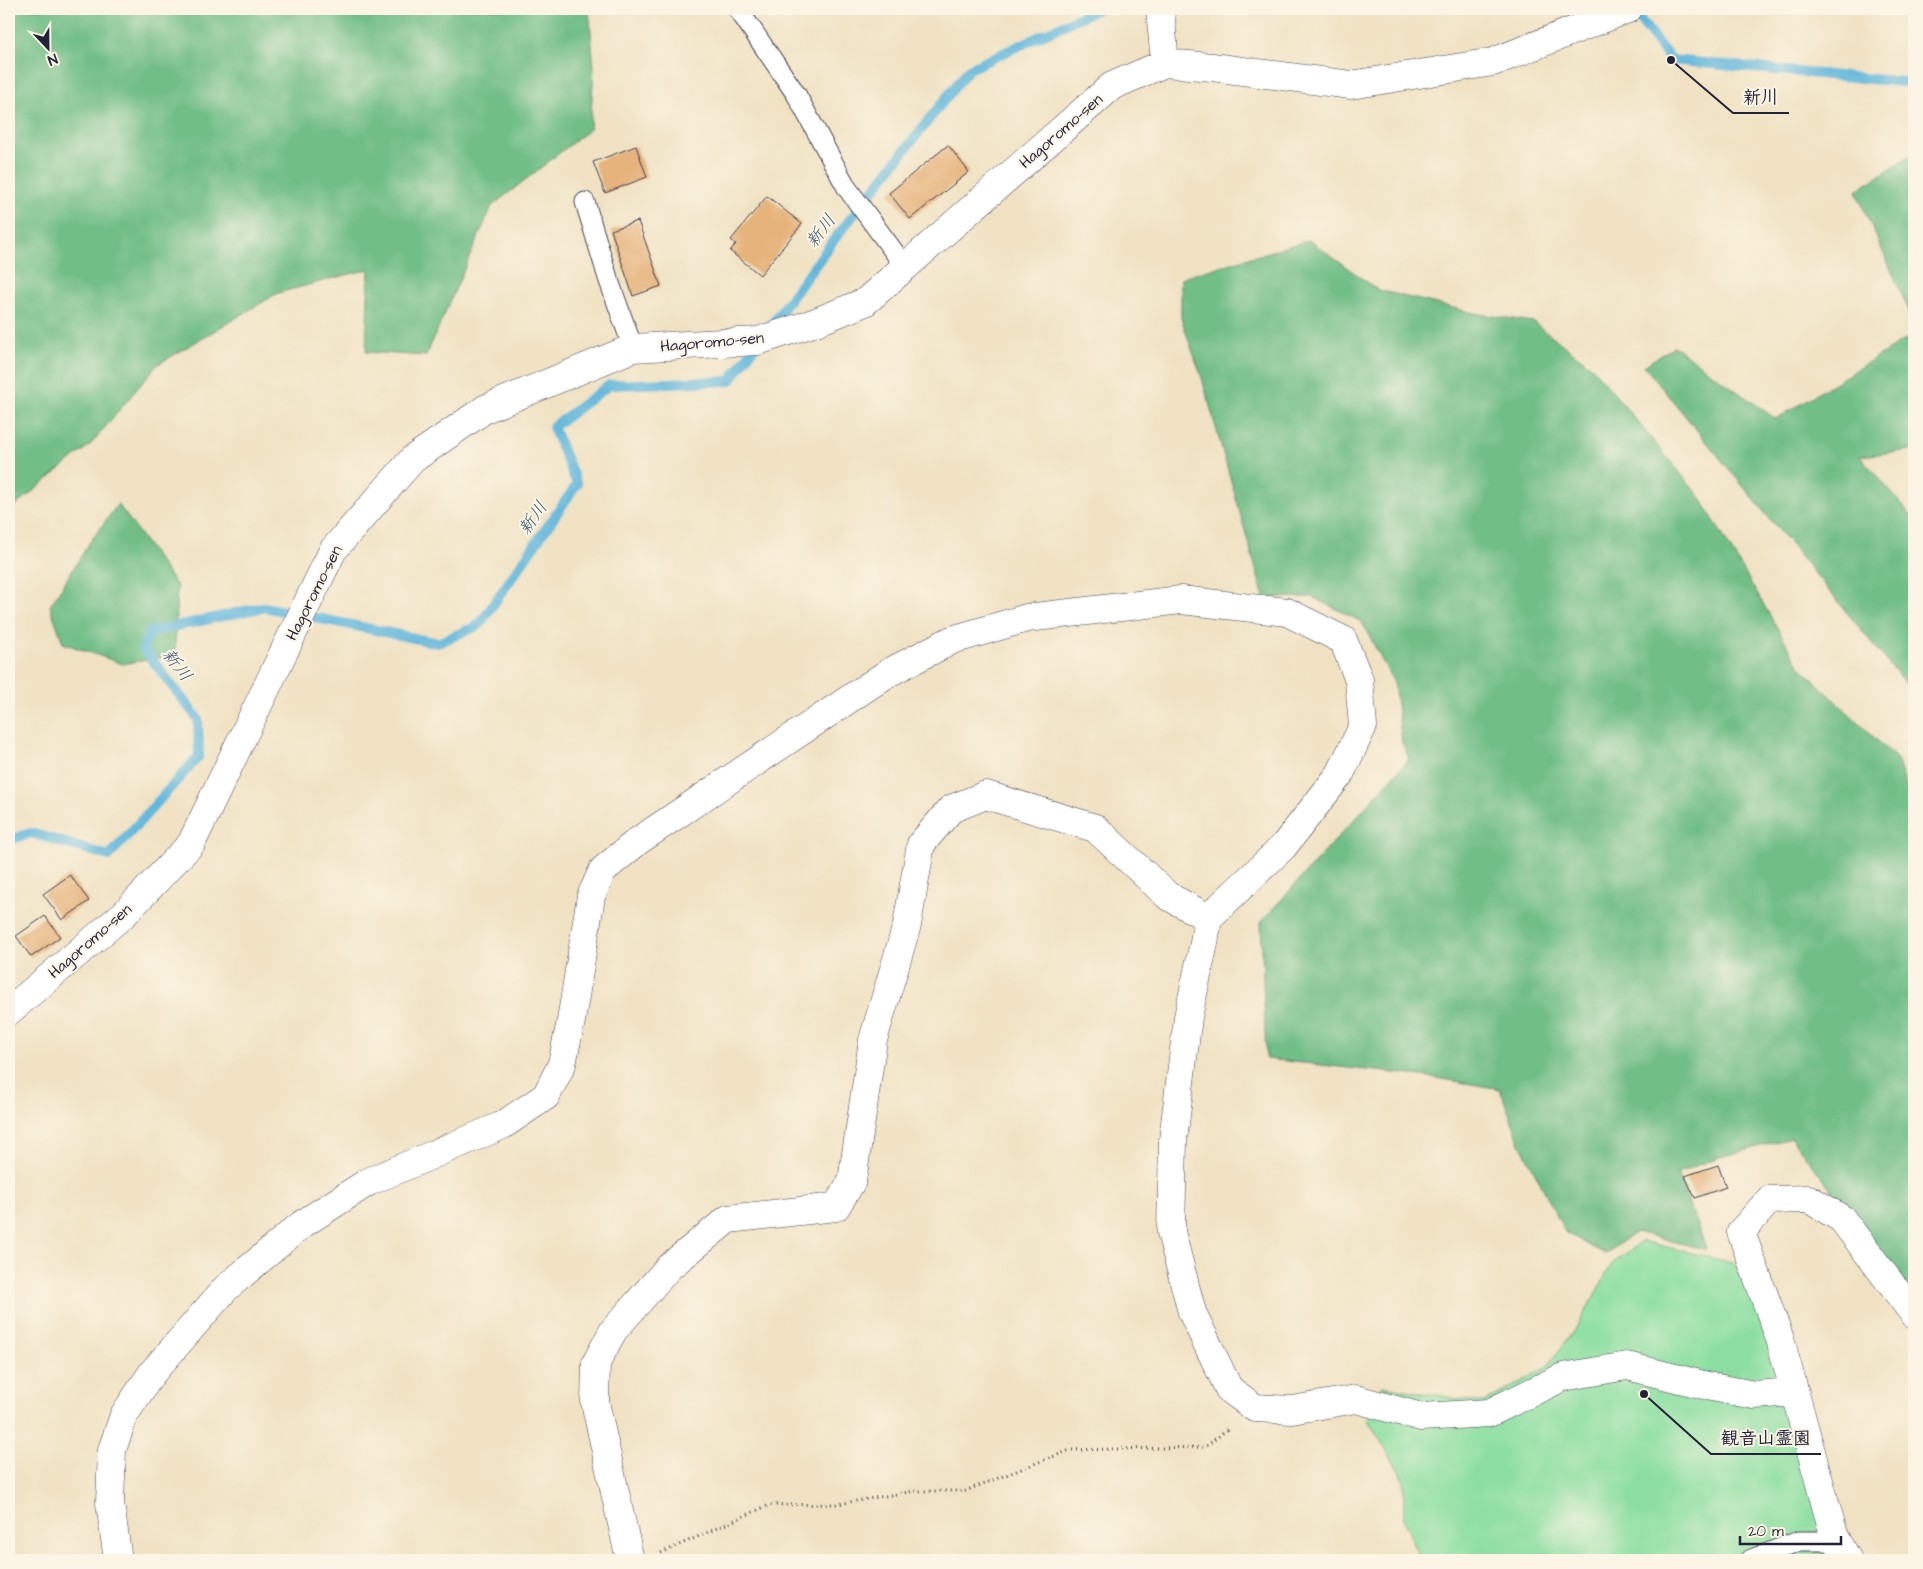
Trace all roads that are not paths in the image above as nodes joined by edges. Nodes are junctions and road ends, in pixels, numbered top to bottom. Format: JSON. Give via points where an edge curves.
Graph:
{"nodes":[{"id":1,"x":738,"y":9,"type":"edge"},
{"id":2,"x":1160,"y":9,"type":"edge"},
{"id":3,"x":1628,"y":9,"type":"edge"},
{"id":4,"x":1165,"y":63,"type":"junction"},
{"id":5,"x":585,"y":202,"type":"dead end"},
{"id":6,"x":906,"y":268,"type":"junction"},
{"id":7,"x":633,"y":348,"type":"junction"},
{"id":8,"x":1208,"y":918,"type":"junction"},
{"id":9,"x":9,"y":1011,"type":"edge"},
{"id":10,"x":1914,"y":1314,"type":"edge"},
{"id":11,"x":1796,"y":1392,"type":"junction"},
{"id":12,"x":1842,"y":1551,"type":"edge"},
{"id":13,"x":642,"y":1558,"type":"edge"},
{"id":14,"x":118,"y":1560,"type":"edge"},
{"id":15,"x":1749,"y":1560,"type":"edge"}],
"edges":[{"from":1,"to":6,"type":"lane","via":[[796,94],[847,188]]},
{"from":2,"to":4,"type":"street"},
{"from":3,"to":4,"type":"street","name":"Hagoromo-sen","via":[[1494,62],[1350,86]]},
{"from":4,"to":6,"type":"street","name":"Hagoromo-sen","via":[[1112,86]]},
{"from":5,"to":7,"type":"lane"},
{"from":6,"to":7,"type":"street","name":"Hagoromo-sen","via":[[866,302],[758,341]]},
{"from":7,"to":9,"type":"street","name":"Hagoromo-sen","via":[[486,410],[413,459],[333,550],[191,844],[124,914]]},
{"from":8,"to":11,"type":"street","via":[[1188,1017],[1173,1140],[1171,1232],[1192,1312],[1229,1389],[1255,1408],[1292,1410],[1356,1399],[1421,1416],[1489,1413],[1563,1377],[1627,1366],[1754,1395]]},
{"from":8,"to":13,"type":"street","via":[[1168,896],[1095,828],[986,795],[951,809],[921,844],[907,925],[874,1040],[852,1182],[836,1207],[728,1219],[670,1267],[613,1332],[596,1362],[594,1402]]},
{"from":8,"to":14,"type":"street","via":[[1284,847],[1340,774],[1364,726],[1359,680],[1343,640],[1287,612],[1180,600],[1027,618],[952,640],[888,673],[638,841],[604,870],[591,896],[562,1064],[546,1096],[502,1124],[368,1182],[301,1225],[226,1288],[152,1373],[124,1415],[112,1450],[110,1502]]},
{"from":10,"to":11,"type":"street","via":[[1842,1219],[1809,1199],[1769,1200],[1741,1232]]},
{"from":11,"to":12,"type":"street","via":[[1834,1535]]},
{"from":12,"to":15,"type":"lane","via":[[1799,1540]]}]}
